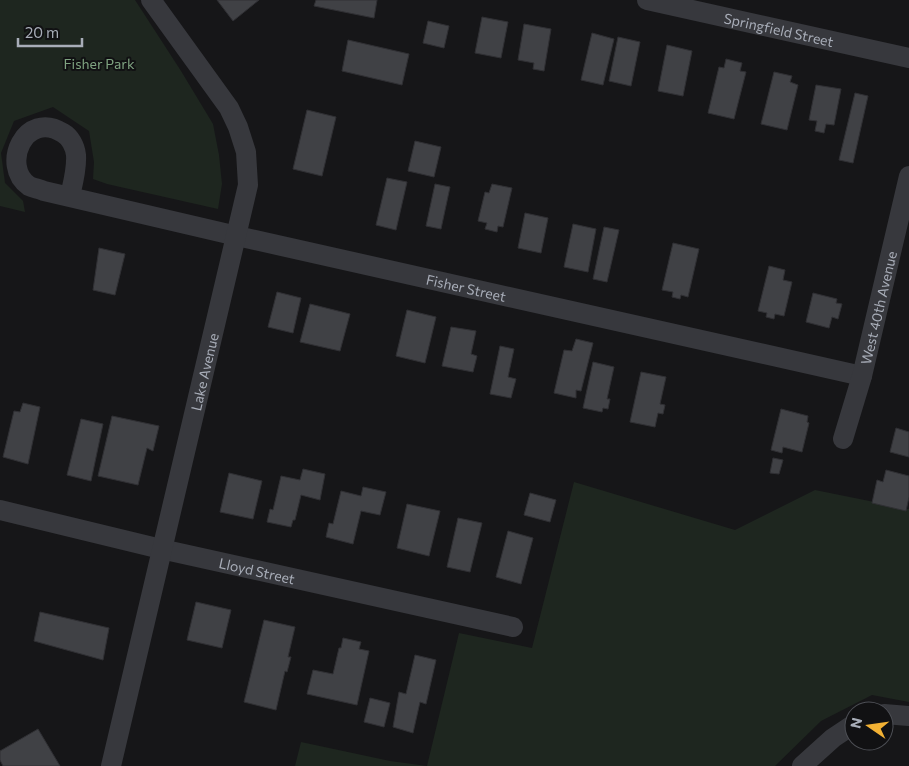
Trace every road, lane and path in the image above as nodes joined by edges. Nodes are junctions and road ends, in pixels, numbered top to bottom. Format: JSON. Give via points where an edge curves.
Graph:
{"nodes":[{"id":1,"x":151,"y":0,"type":"edge"},
{"id":2,"x":647,"y":0,"type":"edge"},
{"id":3,"x":909,"y":58,"type":"edge"},
{"id":4,"x":909,"y":176,"type":"edge"},
{"id":5,"x":70,"y":196,"type":"dead end"},
{"id":6,"x":237,"y":236,"type":"junction"},
{"id":7,"x":862,"y":376,"type":"junction"},
{"id":8,"x":843,"y":439,"type":"dead end"},
{"id":9,"x":0,"y":510,"type":"edge"},
{"id":10,"x":161,"y":548,"type":"junction"},
{"id":11,"x":513,"y":627,"type":"dead end"},
{"id":12,"x":894,"y":715,"type":"edge"},
{"id":13,"x":909,"y":716,"type":"edge"},
{"id":14,"x":844,"y":731,"type":"edge"},
{"id":15,"x":111,"y":766,"type":"edge"},
{"id":16,"x":802,"y":766,"type":"edge"}],
"edges":[{"from":1,"to":6,"type":"street","name":"Lake Avenue","via":[[229,108],[238,127],[246,152],[248,185]]},
{"from":2,"to":3,"type":"street","name":"Springfield Street"},
{"from":4,"to":7,"type":"street","name":"West 40th Avenue"},
{"from":5,"to":6,"type":"street","name":"Fisher Street"},
{"from":6,"to":7,"type":"street","name":"Fisher Street"},
{"from":6,"to":10,"type":"street","name":"Lake Avenue"},
{"from":7,"to":8,"type":"street","name":"West 40th Avenue"},
{"from":9,"to":10,"type":"street","name":"Lloyd Street"},
{"from":10,"to":11,"type":"street","name":"Lloyd Street"},
{"from":10,"to":15,"type":"street","name":"Lake Avenue"},
{"from":12,"to":13,"type":"street"},
{"from":14,"to":16,"type":"street"}]}
